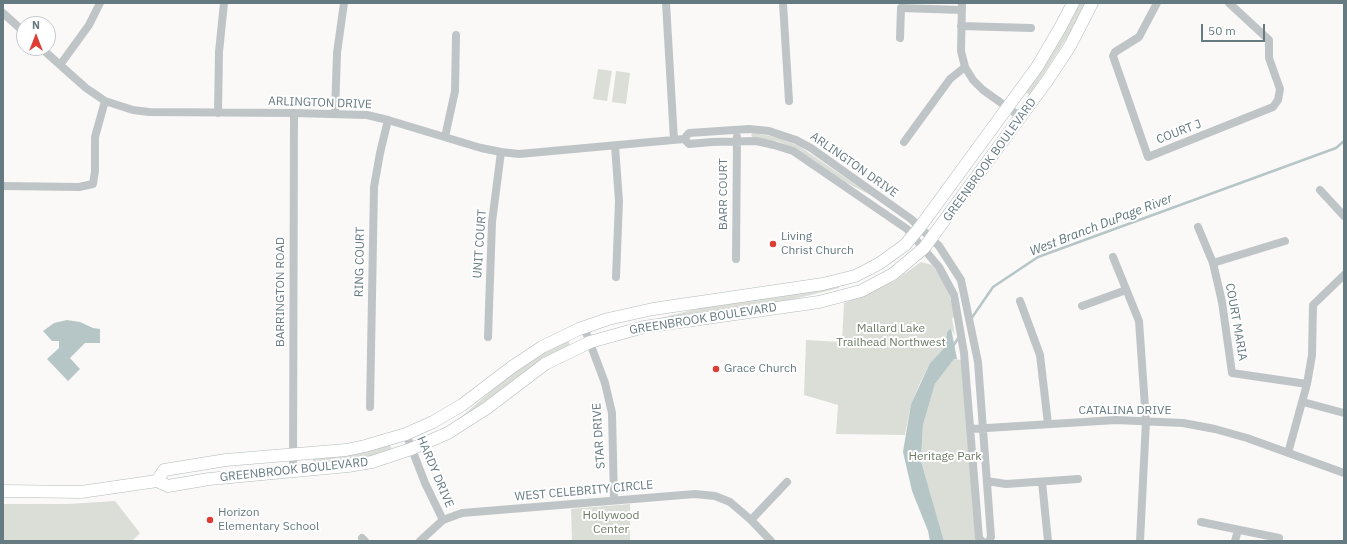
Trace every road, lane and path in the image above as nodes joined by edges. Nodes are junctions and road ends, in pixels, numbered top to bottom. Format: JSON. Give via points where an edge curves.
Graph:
{"nodes":[{"id":1,"x":100,"y":3,"type":"edge"},
{"id":2,"x":224,"y":3,"type":"edge"},
{"id":3,"x":344,"y":3,"type":"edge"},
{"id":4,"x":666,"y":3,"type":"edge"},
{"id":5,"x":783,"y":3,"type":"edge"},
{"id":6,"x":1073,"y":3,"type":"edge"},
{"id":7,"x":1092,"y":3,"type":"edge"},
{"id":8,"x":1157,"y":3,"type":"edge"},
{"id":9,"x":1229,"y":3,"type":"edge"},
{"id":10,"x":962,"y":6,"type":"edge"},
{"id":11,"x":3,"y":13,"type":"edge"},
{"id":12,"x":16,"y":25,"type":"edge"},
{"id":13,"x":961,"y":26,"type":"junction"},
{"id":14,"x":1031,"y":28,"type":"dead end"},
{"id":15,"x":456,"y":35,"type":"dead end"},
{"id":16,"x":900,"y":38,"type":"dead end"},
{"id":17,"x":50,"y":56,"type":"edge"},
{"id":18,"x":60,"y":65,"type":"junction"},
{"id":19,"x":965,"y":67,"type":"junction"},
{"id":20,"x":105,"y":101,"type":"junction"},
{"id":21,"x":789,"y":101,"type":"dead end"},
{"id":22,"x":1007,"y":108,"type":"junction"},
{"id":23,"x":218,"y":113,"type":"junction"},
{"id":24,"x":294,"y":113,"type":"junction"},
{"id":25,"x":335,"y":114,"type":"junction"},
{"id":26,"x":1021,"y":117,"type":"junction"},
{"id":27,"x":388,"y":120,"type":"junction"},
{"id":28,"x":737,"y":130,"type":"junction"},
{"id":29,"x":445,"y":137,"type":"junction"},
{"id":30,"x":674,"y":140,"type":"junction"},
{"id":31,"x":684,"y":140,"type":"junction"},
{"id":32,"x":737,"y":141,"type":"junction"},
{"id":33,"x":904,"y":142,"type":"dead end"},
{"id":34,"x":615,"y":146,"type":"junction"},
{"id":35,"x":501,"y":152,"type":"junction"},
{"id":36,"x":3,"y":186,"type":"edge"},
{"id":37,"x":1320,"y":190,"type":"dead end"},
{"id":38,"x":1344,"y":216,"type":"edge"},
{"id":39,"x":1198,"y":227,"type":"dead end"},
{"id":40,"x":917,"y":232,"type":"junction"},
{"id":41,"x":1285,"y":241,"type":"dead end"},
{"id":42,"x":928,"y":244,"type":"junction"},
{"id":43,"x":1113,"y":257,"type":"dead end"},
{"id":44,"x":736,"y":259,"type":"dead end"},
{"id":45,"x":1212,"y":262,"type":"junction"},
{"id":46,"x":1344,"y":275,"type":"edge"},
{"id":47,"x":616,"y":277,"type":"dead end"},
{"id":48,"x":1126,"y":290,"type":"junction"},
{"id":49,"x":1020,"y":301,"type":"dead end"},
{"id":50,"x":1082,"y":306,"type":"dead end"},
{"id":51,"x":584,"y":327,"type":"junction"},
{"id":52,"x":488,"y":337,"type":"dead end"},
{"id":53,"x":590,"y":342,"type":"junction"},
{"id":54,"x":1307,"y":384,"type":"junction"},
{"id":55,"x":1303,"y":402,"type":"junction"},
{"id":56,"x":370,"y":407,"type":"dead end"},
{"id":57,"x":1344,"y":413,"type":"edge"},
{"id":58,"x":1146,"y":421,"type":"junction"},
{"id":59,"x":1048,"y":424,"type":"junction"},
{"id":60,"x":983,"y":428,"type":"junction"},
{"id":61,"x":971,"y":429,"type":"junction"},
{"id":62,"x":406,"y":434,"type":"junction"},
{"id":63,"x":411,"y":449,"type":"junction"},
{"id":64,"x":1288,"y":453,"type":"junction"},
{"id":65,"x":293,"y":454,"type":"junction"},
{"id":66,"x":293,"y":471,"type":"junction"},
{"id":67,"x":1344,"y":474,"type":"edge"},
{"id":68,"x":1078,"y":479,"type":"dead end"},
{"id":69,"x":157,"y":481,"type":"junction"},
{"id":70,"x":987,"y":481,"type":"junction"},
{"id":71,"x":787,"y":482,"type":"dead end"},
{"id":72,"x":1042,"y":482,"type":"junction"},
{"id":73,"x":3,"y":491,"type":"edge"},
{"id":74,"x":614,"y":500,"type":"junction"},
{"id":75,"x":443,"y":520,"type":"junction"},
{"id":76,"x":751,"y":520,"type":"junction"},
{"id":77,"x":1201,"y":522,"type":"dead end"},
{"id":78,"x":1238,"y":530,"type":"junction"},
{"id":79,"x":1279,"y":538,"type":"dead end"},
{"id":80,"x":420,"y":541,"type":"edge"},
{"id":81,"x":771,"y":541,"type":"edge"},
{"id":82,"x":982,"y":541,"type":"edge"},
{"id":83,"x":989,"y":541,"type":"edge"},
{"id":84,"x":1048,"y":541,"type":"edge"},
{"id":85,"x":1140,"y":541,"type":"edge"},
{"id":86,"x":1235,"y":541,"type":"edge"}],
"edges":[{"from":1,"to":18,"type":"street","via":[[82,36]]},
{"from":2,"to":23,"type":"street","via":[[219,52]]},
{"from":3,"to":25,"type":"street","via":[[337,53]]},
{"from":4,"to":30,"type":"street"},
{"from":5,"to":21,"type":"street"},
{"from":6,"to":22,"type":"main road","name":"GREENBROOK BOULEVARD","via":[[1051,46]]},
{"from":7,"to":26,"type":"main road","name":"GREENBROOK BOULEVARD","via":[[1070,46]]},
{"from":8,"to":9,"type":"street","name":"COURT J","via":[[1139,37],[1115,52],[1113,56],[1148,157],[1273,107],[1278,100],[1280,88],[1269,58],[1269,40]]},
{"from":10,"to":13,"type":"street"},
{"from":10,"to":16,"type":"street","via":[[901,8]]},
{"from":11,"to":12,"type":"street"},
{"from":13,"to":14,"type":"street"},
{"from":13,"to":19,"type":"street","via":[[961,51]]},
{"from":15,"to":29,"type":"street","via":[[456,91]]},
{"from":17,"to":18,"type":"street","name":"ARLINGTON DRIVE"},
{"from":18,"to":20,"type":"street","name":"ARLINGTON DRIVE"},
{"from":19,"to":22,"type":"street","via":[[983,90]]},
{"from":19,"to":33,"type":"street","via":[[950,79]]},
{"from":20,"to":23,"type":"street","name":"ARLINGTON DRIVE","via":[[149,112]]},
{"from":20,"to":36,"type":"street","via":[[96,132],[93,184],[79,187]]},
{"from":22,"to":26,"type":"street"},
{"from":22,"to":40,"type":"main road","name":"GREENBROOK BOULEVARD"},
{"from":23,"to":24,"type":"street","name":"ARLINGTON DRIVE"},
{"from":24,"to":25,"type":"street","name":"ARLINGTON DRIVE"},
{"from":24,"to":65,"type":"street","name":"BARRINGTON ROAD"},
{"from":25,"to":27,"type":"street","name":"ARLINGTON DRIVE","via":[[367,115]]},
{"from":26,"to":42,"type":"main road","name":"GREENBROOK BOULEVARD"},
{"from":27,"to":29,"type":"street","name":"ARLINGTON DRIVE"},
{"from":27,"to":56,"type":"street","name":"RING COURT","via":[[374,187]]},
{"from":28,"to":31,"type":"street","name":"ARLINGTON DRIVE","via":[[689,133]]},
{"from":28,"to":32,"type":"street","name":"BARR COURT"},
{"from":28,"to":40,"type":"street","name":"ARLINGTON DRIVE","via":[[769,131],[811,148],[911,218]]},
{"from":29,"to":35,"type":"street","name":"ARLINGTON DRIVE"},
{"from":30,"to":31,"type":"street","name":"ARLINGTON DRIVE"},
{"from":30,"to":34,"type":"street","name":"ARLINGTON DRIVE"},
{"from":31,"to":32,"type":"street","name":"ARLINGTON DRIVE","via":[[690,144]]},
{"from":32,"to":40,"type":"street","name":"ARLINGTON DRIVE","via":[[762,143],[793,151],[907,229]]},
{"from":32,"to":44,"type":"street","name":"BARR COURT"},
{"from":34,"to":35,"type":"street","name":"ARLINGTON DRIVE","via":[[519,154]]},
{"from":34,"to":47,"type":"street","via":[[619,201]]},
{"from":35,"to":52,"type":"street","name":"UNIT COURT","via":[[492,222]]},
{"from":37,"to":38,"type":"street"},
{"from":39,"to":45,"type":"street","name":"COURT MARIA"},
{"from":40,"to":42,"type":"street","name":"ARLINGTON DRIVE"},
{"from":40,"to":42,"type":"street","name":"ARLINGTON DRIVE"},
{"from":40,"to":51,"type":"main road","name":"GREENBROOK BOULEVARD","via":[[905,245],[880,263],[838,281],[639,311]]},
{"from":41,"to":45,"type":"street"},
{"from":42,"to":53,"type":"main road","name":"GREENBROOK BOULEVARD","via":[[893,274],[852,294],[819,302],[644,327]]},
{"from":42,"to":60,"type":"street","via":[[939,246],[961,280],[978,362]]},
{"from":42,"to":61,"type":"street","via":[[954,295],[964,353]]},
{"from":43,"to":48,"type":"street"},
{"from":45,"to":54,"type":"street","name":"COURT MARIA","via":[[1222,302],[1232,373]]},
{"from":46,"to":54,"type":"street","via":[[1313,304],[1312,355]]},
{"from":48,"to":50,"type":"street"},
{"from":48,"to":58,"type":"street","via":[[1138,321]]},
{"from":49,"to":59,"type":"street","via":[[1040,355]]},
{"from":51,"to":53,"type":"street","name":"STAR DRIVE"},
{"from":51,"to":62,"type":"main road","name":"GREENBROOK BOULEVARD","via":[[528,356],[449,413]]},
{"from":53,"to":63,"type":"main road","name":"GREENBROOK BOULEVARD","via":[[545,364],[462,425]]},
{"from":53,"to":74,"type":"street","name":"STAR DRIVE","via":[[605,383],[612,413]]},
{"from":54,"to":55,"type":"street"},
{"from":55,"to":57,"type":"street"},
{"from":55,"to":64,"type":"street"},
{"from":58,"to":59,"type":"street","name":"CATALINA DRIVE"},
{"from":58,"to":64,"type":"street","name":"CATALINA DRIVE","via":[[1183,423],[1215,429]]},
{"from":58,"to":85,"type":"street"},
{"from":59,"to":60,"type":"street","name":"CATALINA DRIVE"},
{"from":60,"to":61,"type":"street","name":"CATALINA DRIVE"},
{"from":60,"to":70,"type":"street"},
{"from":61,"to":82,"type":"street","via":[[979,538]]},
{"from":62,"to":63,"type":"street","name":"HARDY DRIVE"},
{"from":62,"to":65,"type":"main road","name":"GREENBROOK BOULEVARD","via":[[365,446]]},
{"from":63,"to":66,"type":"main road","name":"GREENBROOK BOULEVARD","via":[[372,462]]},
{"from":63,"to":75,"type":"street","name":"HARDY DRIVE"},
{"from":64,"to":67,"type":"street","name":"CATALINA DRIVE"},
{"from":65,"to":66,"type":"street","name":"BARRINGTON ROAD"},
{"from":65,"to":69,"type":"main road","name":"GREENBROOK BOULEVARD","via":[[226,460],[164,470]]},
{"from":66,"to":69,"type":"main road","name":"GREENBROOK BOULEVARD","via":[[234,476],[168,486]]},
{"from":68,"to":72,"type":"street"},
{"from":69,"to":73,"type":"main road","name":"GREENBROOK BOULEVARD","via":[[81,492]]},
{"from":70,"to":72,"type":"street","via":[[1006,484]]},
{"from":70,"to":83,"type":"street","via":[[992,537]]},
{"from":71,"to":76,"type":"street"},
{"from":72,"to":84,"type":"street"},
{"from":74,"to":75,"type":"street","name":"WEST CELEBRITY CIRCLE","via":[[462,513]]},
{"from":74,"to":76,"type":"street","name":"WEST CELEBRITY CIRCLE","via":[[706,494],[730,502]]},
{"from":75,"to":80,"type":"street","name":"WEST CELEBRITY CIRCLE"},
{"from":76,"to":81,"type":"street","name":"WEST CELEBRITY CIRCLE"},
{"from":77,"to":78,"type":"street"},
{"from":78,"to":79,"type":"street"},
{"from":78,"to":86,"type":"street"}]}
